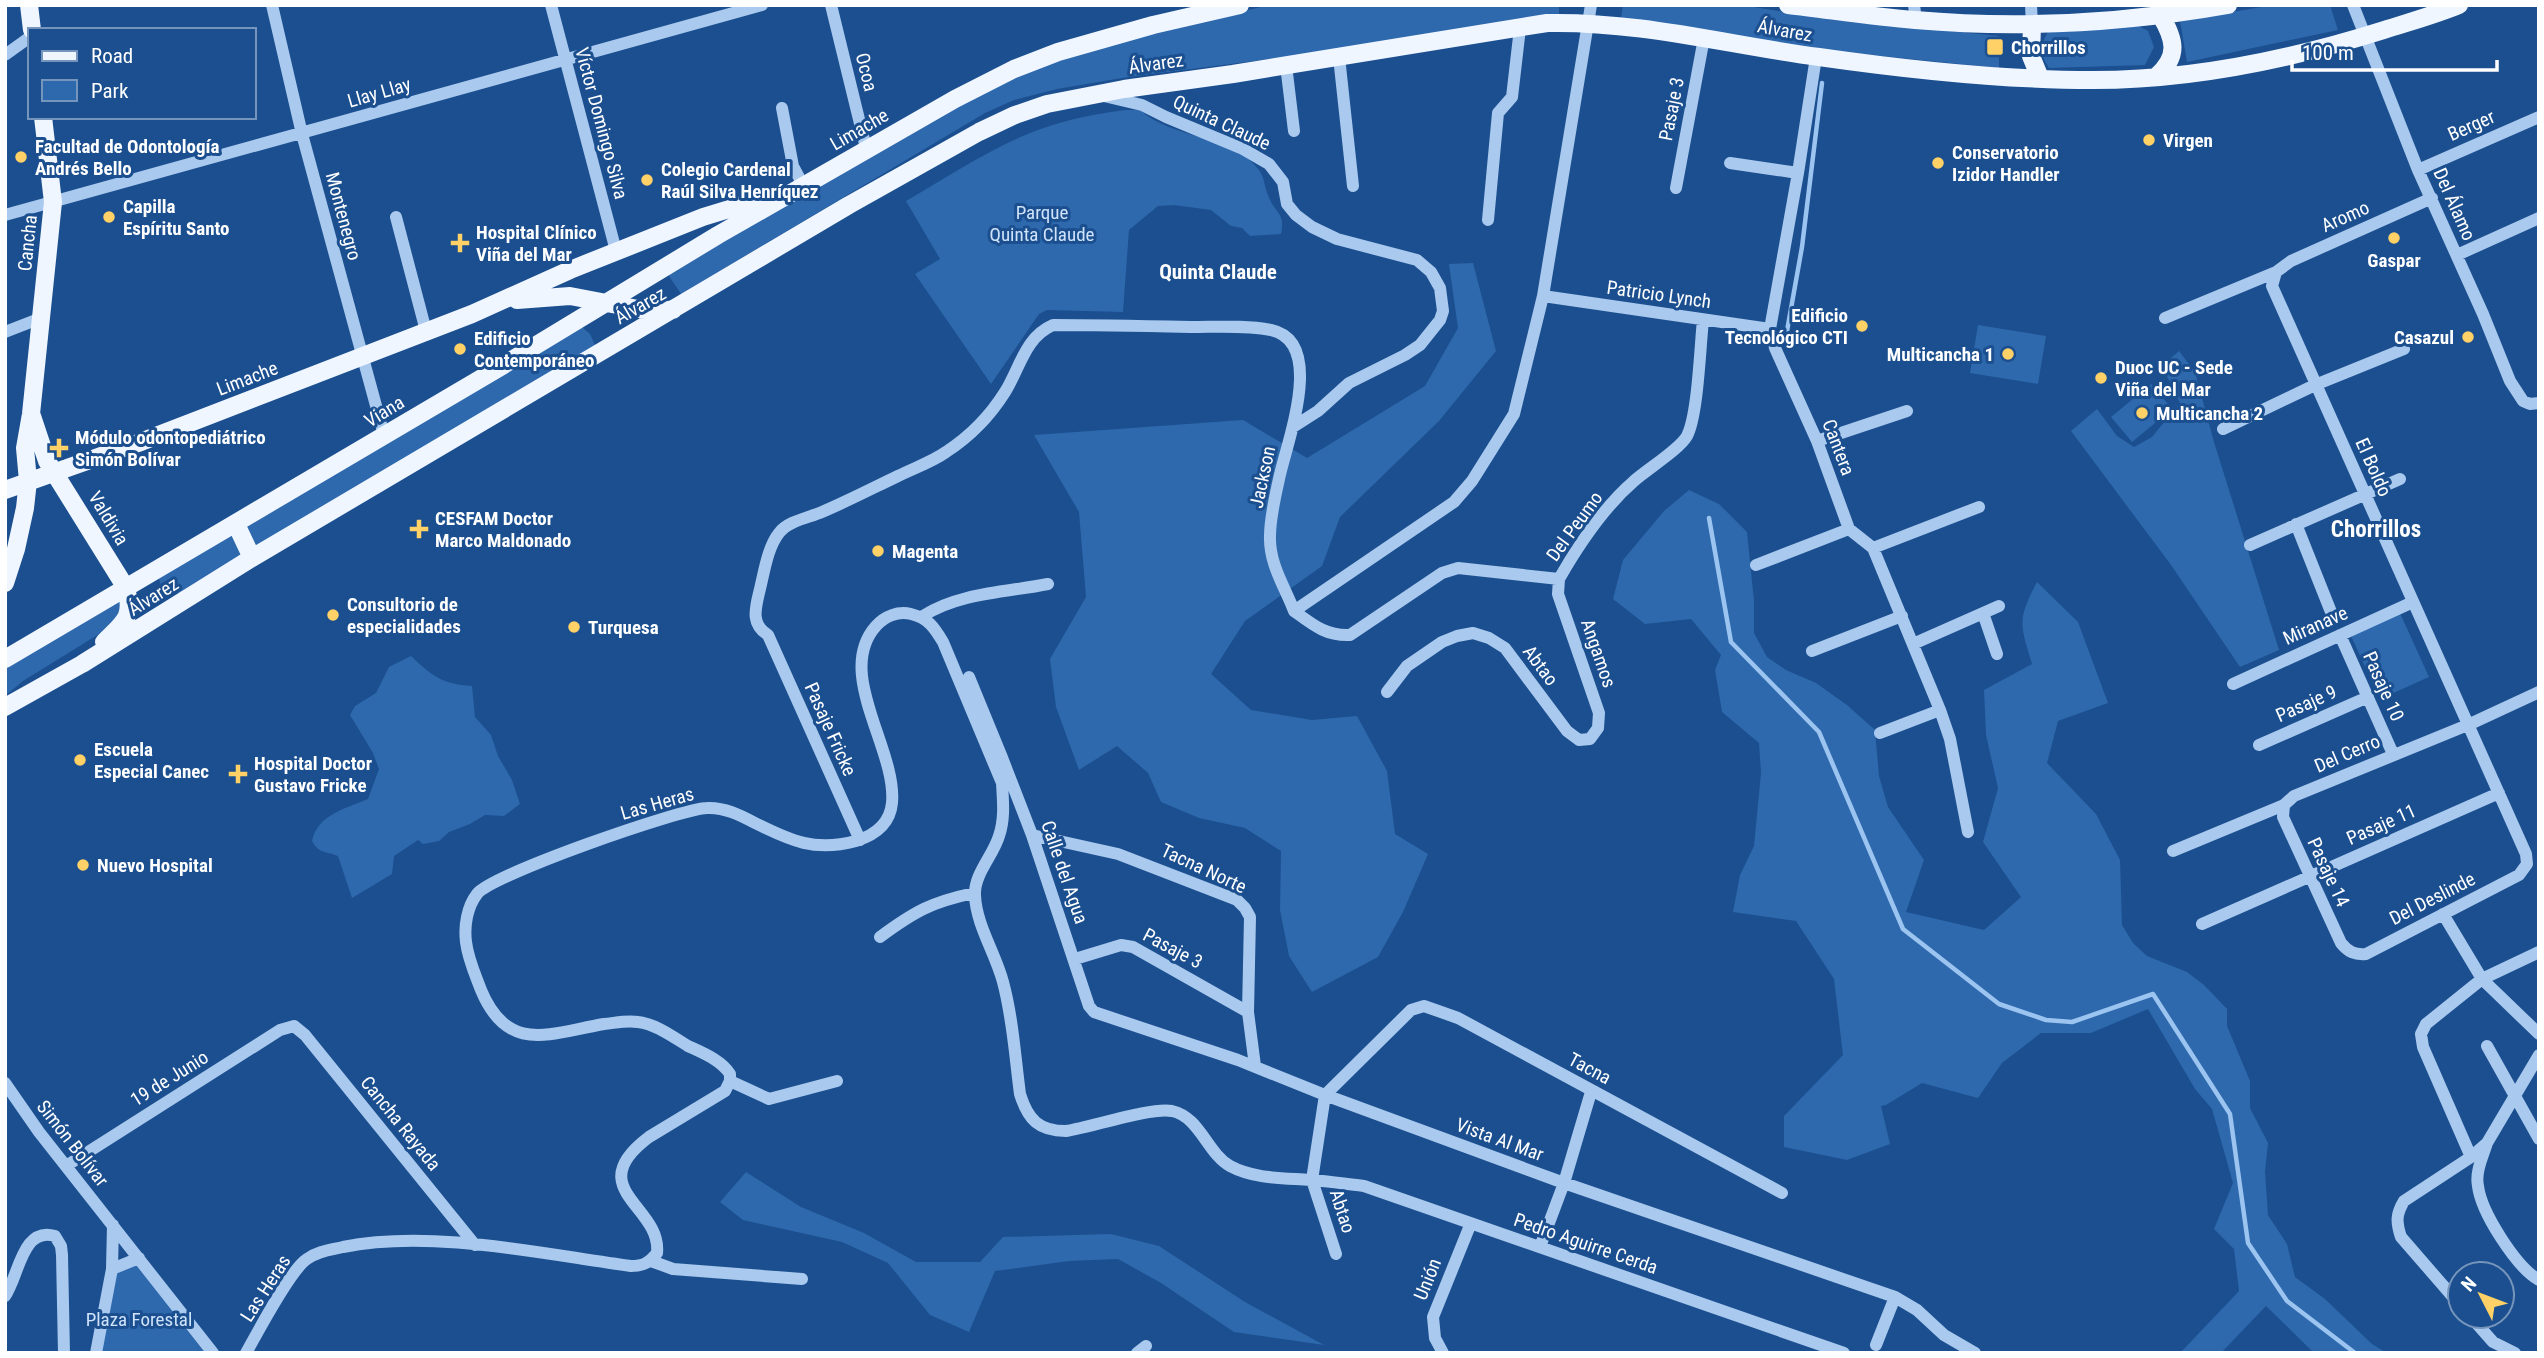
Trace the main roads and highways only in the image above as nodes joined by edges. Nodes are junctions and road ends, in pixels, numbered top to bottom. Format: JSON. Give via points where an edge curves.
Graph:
{"nodes":[{"id":1,"x":29,"y":5,"type":"edge"},
{"id":2,"x":1240,"y":5,"type":"edge"},
{"id":3,"x":1788,"y":5,"type":"edge"},
{"id":4,"x":2228,"y":5,"type":"edge"},
{"id":5,"x":2459,"y":5,"type":"edge"},
{"id":6,"x":1219,"y":7,"type":"edge"},
{"id":7,"x":2160,"y":10,"type":"edge"},
{"id":8,"x":1915,"y":13,"type":"edge"},
{"id":9,"x":1590,"y":14,"type":"edge"},
{"id":10,"x":2032,"y":25,"type":"junction"},
{"id":11,"x":32,"y":28,"type":"edge"},
{"id":12,"x":2157,"y":76,"type":"junction"},
{"id":13,"x":2040,"y":78,"type":"junction"},
{"id":14,"x":43,"y":119,"type":"edge"},
{"id":15,"x":782,"y":197,"type":"junction"},
{"id":16,"x":570,"y":270,"type":"junction"},
{"id":17,"x":570,"y":296,"type":"junction"},
{"id":18,"x":503,"y":302,"type":"junction"},
{"id":19,"x":605,"y":304,"type":"junction"},
{"id":20,"x":674,"y":310,"type":"junction"},
{"id":21,"x":32,"y":414,"type":"junction"},
{"id":22,"x":55,"y":471,"type":"junction"},
{"id":23,"x":28,"y":481,"type":"junction"},
{"id":24,"x":5,"y":490,"type":"edge"},
{"id":25,"x":236,"y":524,"type":"junction"},
{"id":26,"x":253,"y":558,"type":"junction"},
{"id":27,"x":5,"y":583,"type":"edge"},
{"id":28,"x":127,"y":588,"type":"junction"},
{"id":29,"x":5,"y":659,"type":"edge"},
{"id":30,"x":82,"y":664,"type":"junction"},
{"id":31,"x":5,"y":707,"type":"edge"}],
"edges":[{"from":1,"to":11,"type":"main road"},
{"from":2,"to":6,"type":"main road","name":"Limache"},
{"from":3,"to":8,"type":"main road"},
{"from":4,"to":7,"type":"main road"},
{"from":5,"to":12,"type":"main road","name":"Álvarez","via":[[2298,55]]},
{"from":6,"to":15,"type":"main road","name":"Limache","via":[[1058,52],[1014,69]]},
{"from":7,"to":10,"type":"main road"},
{"from":7,"to":12,"type":"main road","via":[[2173,48],[2170,61]]},
{"from":8,"to":10,"type":"main road"},
{"from":9,"to":13,"type":"main road","name":"Álvarez","via":[[1816,57],[1944,73]]},
{"from":9,"to":20,"type":"main road","name":"Álvarez","via":[[1046,104],[979,132]]},
{"from":10,"to":13,"type":"main road","via":[[2031,56]]},
{"from":12,"to":13,"type":"main road","name":"Álvarez"},
{"from":14,"to":21,"type":"main road","name":"Cancha","via":[[52,202]]},
{"from":15,"to":16,"type":"main road","name":"Limache","via":[[704,217]]},
{"from":15,"to":19,"type":"main road","name":"Viana"},
{"from":16,"to":17,"type":"main road","via":[[566,281]]},
{"from":16,"to":18,"type":"main road","name":"Limache"},
{"from":17,"to":18,"type":"main road","name":"Limache"},
{"from":17,"to":19,"type":"main road","name":"Limache"},
{"from":18,"to":22,"type":"main road","name":"Limache"},
{"from":19,"to":20,"type":"main road","name":"Limache"},
{"from":19,"to":25,"type":"main road","name":"Viana"},
{"from":20,"to":26,"type":"main road","name":"Álvarez"},
{"from":21,"to":22,"type":"main road","name":"Cancha"},
{"from":21,"to":23,"type":"main road","name":"Cancha","via":[[25,448]]},
{"from":22,"to":23,"type":"main road","name":"Limache"},
{"from":22,"to":28,"type":"main road","name":"Valdivia"},
{"from":23,"to":24,"type":"main road","name":"Limache"},
{"from":23,"to":27,"type":"main road","name":"Cancha","via":[[21,529]]},
{"from":25,"to":26,"type":"main road"},
{"from":25,"to":28,"type":"main road","name":"Viana"},
{"from":26,"to":30,"type":"main road","name":"Álvarez"},
{"from":28,"to":29,"type":"main road","name":"Viana"},
{"from":28,"to":30,"type":"main road","via":[[128,618]]},
{"from":30,"to":31,"type":"main road","name":"Álvarez"}]}
